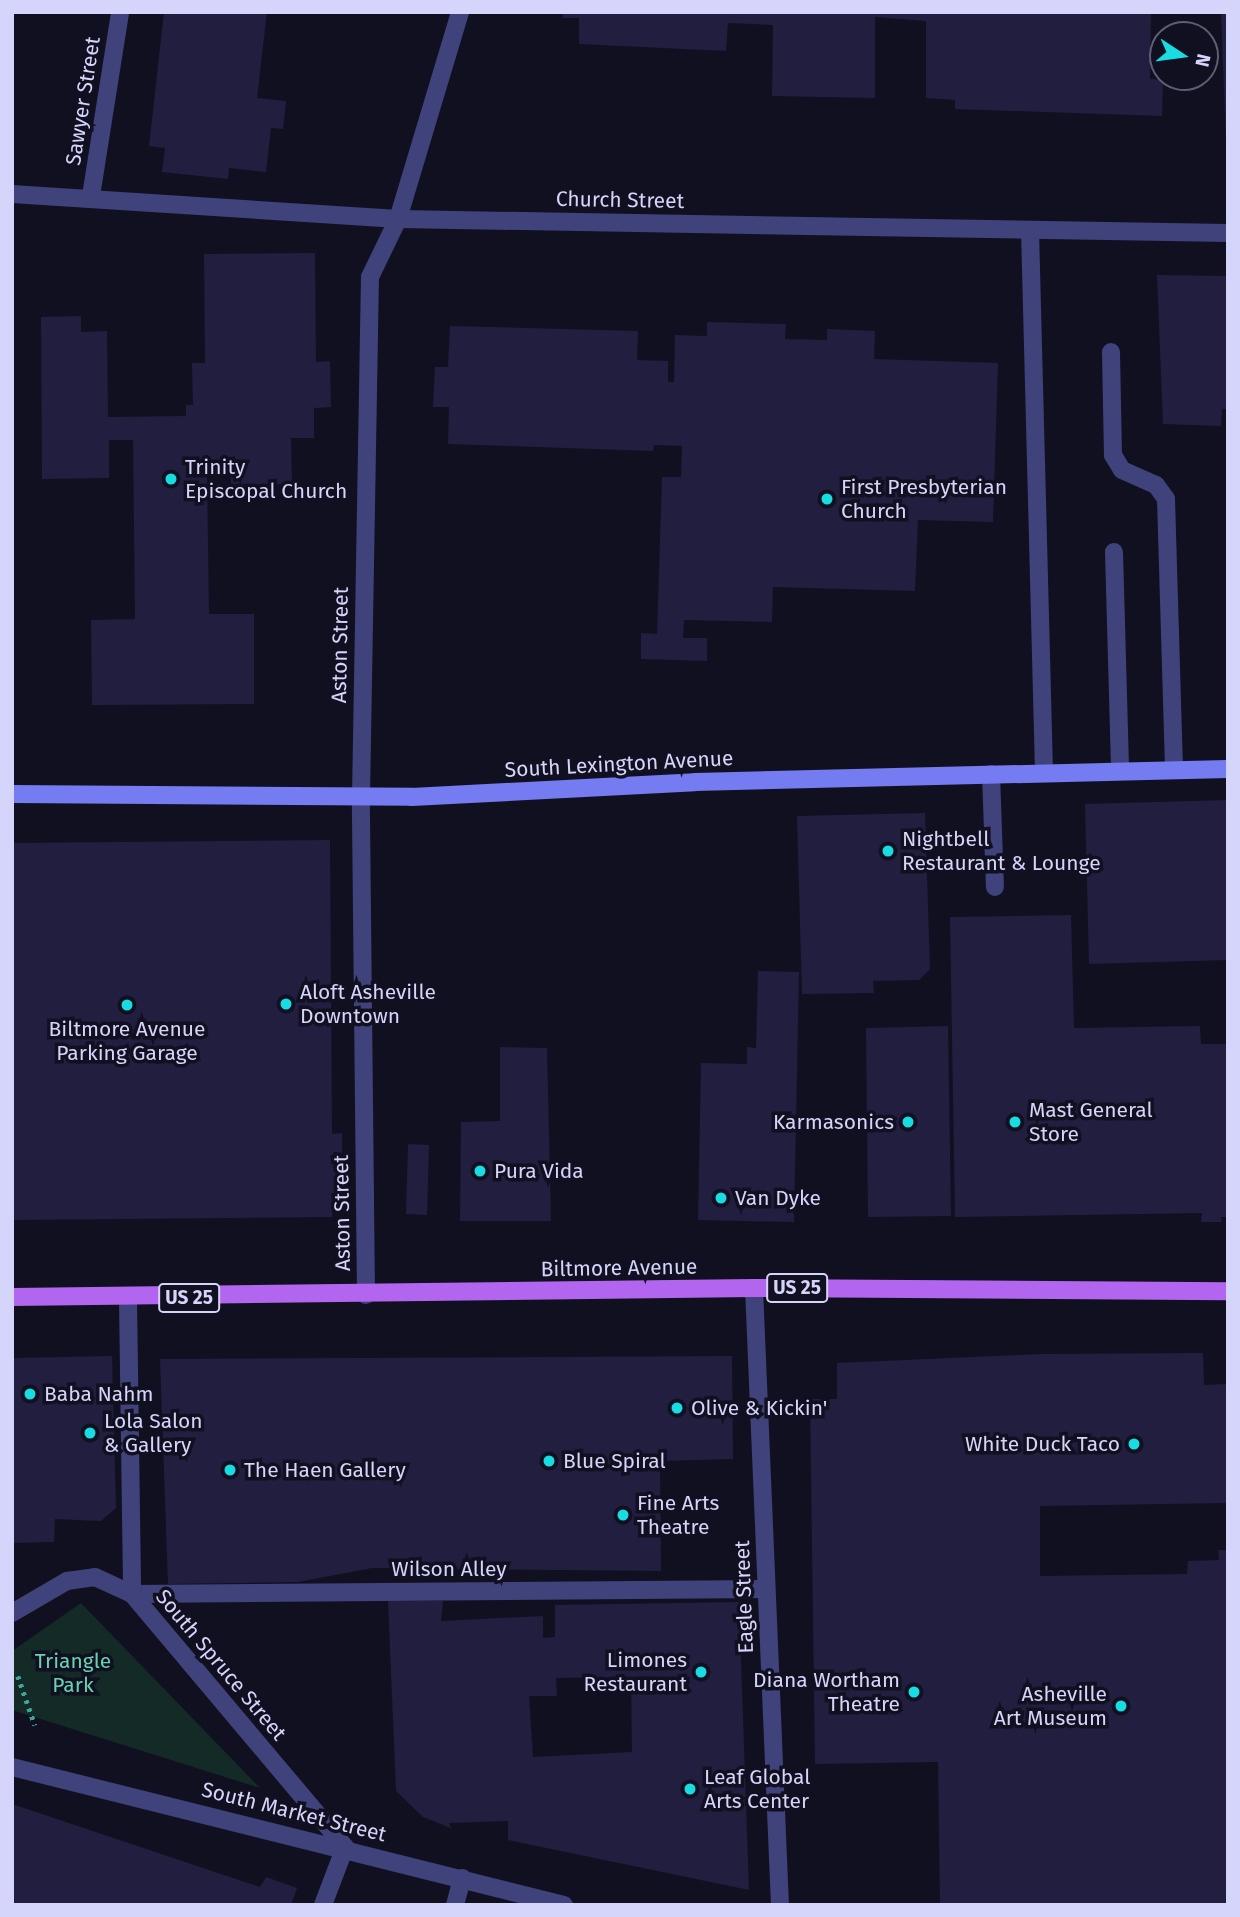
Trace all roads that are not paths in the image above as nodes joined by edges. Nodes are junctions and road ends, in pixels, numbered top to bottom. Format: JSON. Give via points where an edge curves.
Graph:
{"nodes":[{"id":1,"x":120,"y":12,"type":"edge"},
{"id":2,"x":460,"y":12,"type":"edge"},
{"id":3,"x":12,"y":194,"type":"edge"},
{"id":4,"x":91,"y":196,"type":"junction"},
{"id":5,"x":398,"y":219,"type":"junction"},
{"id":6,"x":1030,"y":230,"type":"junction"},
{"id":7,"x":1228,"y":233,"type":"edge"},
{"id":8,"x":1111,"y":352,"type":"dead end"},
{"id":9,"x":1114,"y":552,"type":"dead end"},
{"id":10,"x":1228,"y":769,"type":"edge"},
{"id":11,"x":1174,"y":770,"type":"junction"},
{"id":12,"x":1120,"y":771,"type":"junction"},
{"id":13,"x":1044,"y":773,"type":"junction"},
{"id":14,"x":991,"y":774,"type":"junction"},
{"id":15,"x":12,"y":786,"type":"edge"},
{"id":16,"x":12,"y":794,"type":"edge"},
{"id":17,"x":360,"y":796,"type":"junction"},
{"id":18,"x":995,"y":887,"type":"dead end"},
{"id":19,"x":754,"y":1288,"type":"junction"},
{"id":20,"x":1228,"y":1291,"type":"edge"},
{"id":21,"x":366,"y":1295,"type":"junction"},
{"id":22,"x":12,"y":1297,"type":"edge"},
{"id":23,"x":128,"y":1299,"type":"junction"},
{"id":24,"x":766,"y":1589,"type":"junction"},
{"id":25,"x":132,"y":1594,"type":"junction"},
{"id":26,"x":12,"y":1614,"type":"edge"},
{"id":27,"x":12,"y":1767,"type":"edge"},
{"id":28,"x":345,"y":1847,"type":"junction"},
{"id":29,"x":462,"y":1878,"type":"junction"},
{"id":30,"x":323,"y":1905,"type":"edge"},
{"id":31,"x":455,"y":1905,"type":"edge"},
{"id":32,"x":564,"y":1905,"type":"edge"},
{"id":33,"x":780,"y":1905,"type":"edge"}],
"edges":[{"from":1,"to":4,"type":"street","name":"Sawyer Street"},
{"from":2,"to":5,"type":"street","name":"Aston Street"},
{"from":3,"to":4,"type":"street","name":"Church Street"},
{"from":4,"to":5,"type":"street","name":"Church Street"},
{"from":5,"to":6,"type":"street","name":"Church Street"},
{"from":5,"to":17,"type":"street","name":"Aston Street","via":[[370,277]]},
{"from":6,"to":7,"type":"street","name":"Church Street"},
{"from":6,"to":13,"type":"street"},
{"from":8,"to":11,"type":"street","via":[[1113,455],[1122,470],[1156,485],[1166,499]]},
{"from":9,"to":12,"type":"street"},
{"from":10,"to":11,"type":"main road","name":"South Lexington Avenue"},
{"from":11,"to":12,"type":"main road","name":"South Lexington Avenue"},
{"from":12,"to":13,"type":"main road","name":"South Lexington Avenue"},
{"from":13,"to":14,"type":"main road","name":"South Lexington Avenue"},
{"from":14,"to":17,"type":"main road","name":"South Lexington Avenue"},
{"from":14,"to":18,"type":"street"},
{"from":15,"to":16,"type":"street"},
{"from":16,"to":17,"type":"main road","name":"South Lexington Avenue"},
{"from":17,"to":21,"type":"street","name":"Aston Street"},
{"from":19,"to":20,"type":"main road","name":"Biltmore Avenue","number":"US 25"},
{"from":19,"to":21,"type":"main road","name":"Biltmore Avenue","number":"US 25"},
{"from":19,"to":24,"type":"street","name":"Eagle Street"},
{"from":21,"to":23,"type":"main road","name":"Biltmore Avenue","number":"US 25"},
{"from":22,"to":23,"type":"main road","name":"Biltmore Avenue","number":"US 25"},
{"from":23,"to":25,"type":"street","name":"South Spruce Street"},
{"from":24,"to":25,"type":"street","name":"Wilson Alley"},
{"from":24,"to":33,"type":"street","name":"Eagle Street"},
{"from":25,"to":26,"type":"street","via":[[95,1577],[66,1580]]},
{"from":25,"to":28,"type":"street","name":"South Spruce Street"},
{"from":27,"to":28,"type":"street","name":"South Market Street"},
{"from":28,"to":29,"type":"street","name":"South Market Street"},
{"from":28,"to":30,"type":"street"},
{"from":29,"to":31,"type":"street"},
{"from":29,"to":32,"type":"street","name":"South Market Street"}]}
